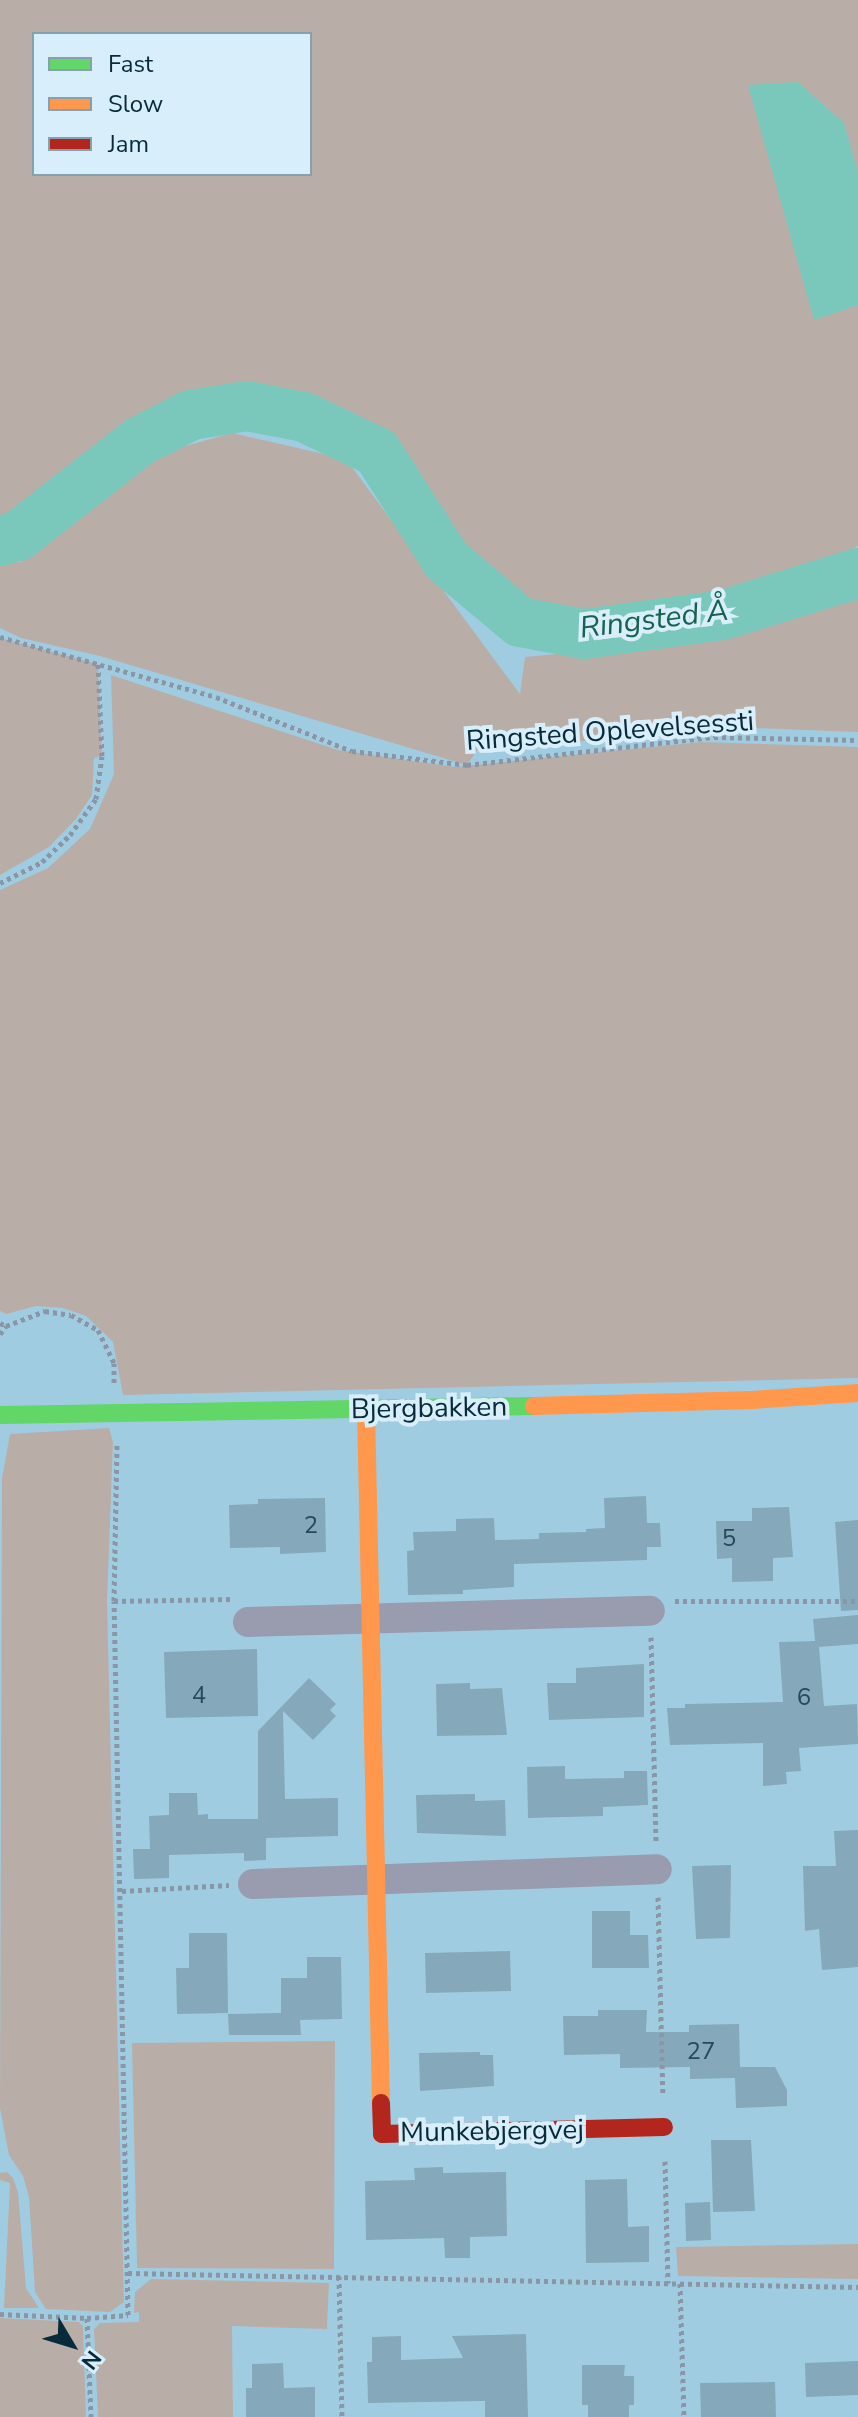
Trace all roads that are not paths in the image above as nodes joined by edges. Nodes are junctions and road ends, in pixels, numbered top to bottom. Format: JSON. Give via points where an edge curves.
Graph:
{"nodes":[{"id":1,"x":858,"y":1393,"type":"edge"},
{"id":2,"x":366,"y":1410,"type":"junction"},
{"id":3,"x":0,"y":1415,"type":"edge"},
{"id":4,"x":650,"y":1611,"type":"dead end"},
{"id":5,"x":370,"y":1619,"type":"junction"},
{"id":6,"x":248,"y":1622,"type":"road end"},
{"id":7,"x":657,"y":1869,"type":"dead end"},
{"id":8,"x":376,"y":1880,"type":"junction"},
{"id":9,"x":253,"y":1884,"type":"road end"},
{"id":10,"x":664,"y":2127,"type":"dead end"}],
"edges":[{"from":1,"to":2,"type":"street","name":"Bjergbakken"},
{"from":2,"to":3,"type":"street","name":"Bjergbakken"},
{"from":2,"to":5,"type":"street","name":"Munkebjergvej"},
{"from":4,"to":5,"type":"street"},
{"from":5,"to":6,"type":"street"},
{"from":5,"to":8,"type":"street","name":"Munkebjergvej"},
{"from":7,"to":8,"type":"street"},
{"from":8,"to":9,"type":"street"},
{"from":8,"to":10,"type":"street","name":"Munkebjergvej","via":[[382,2134]]}]}
